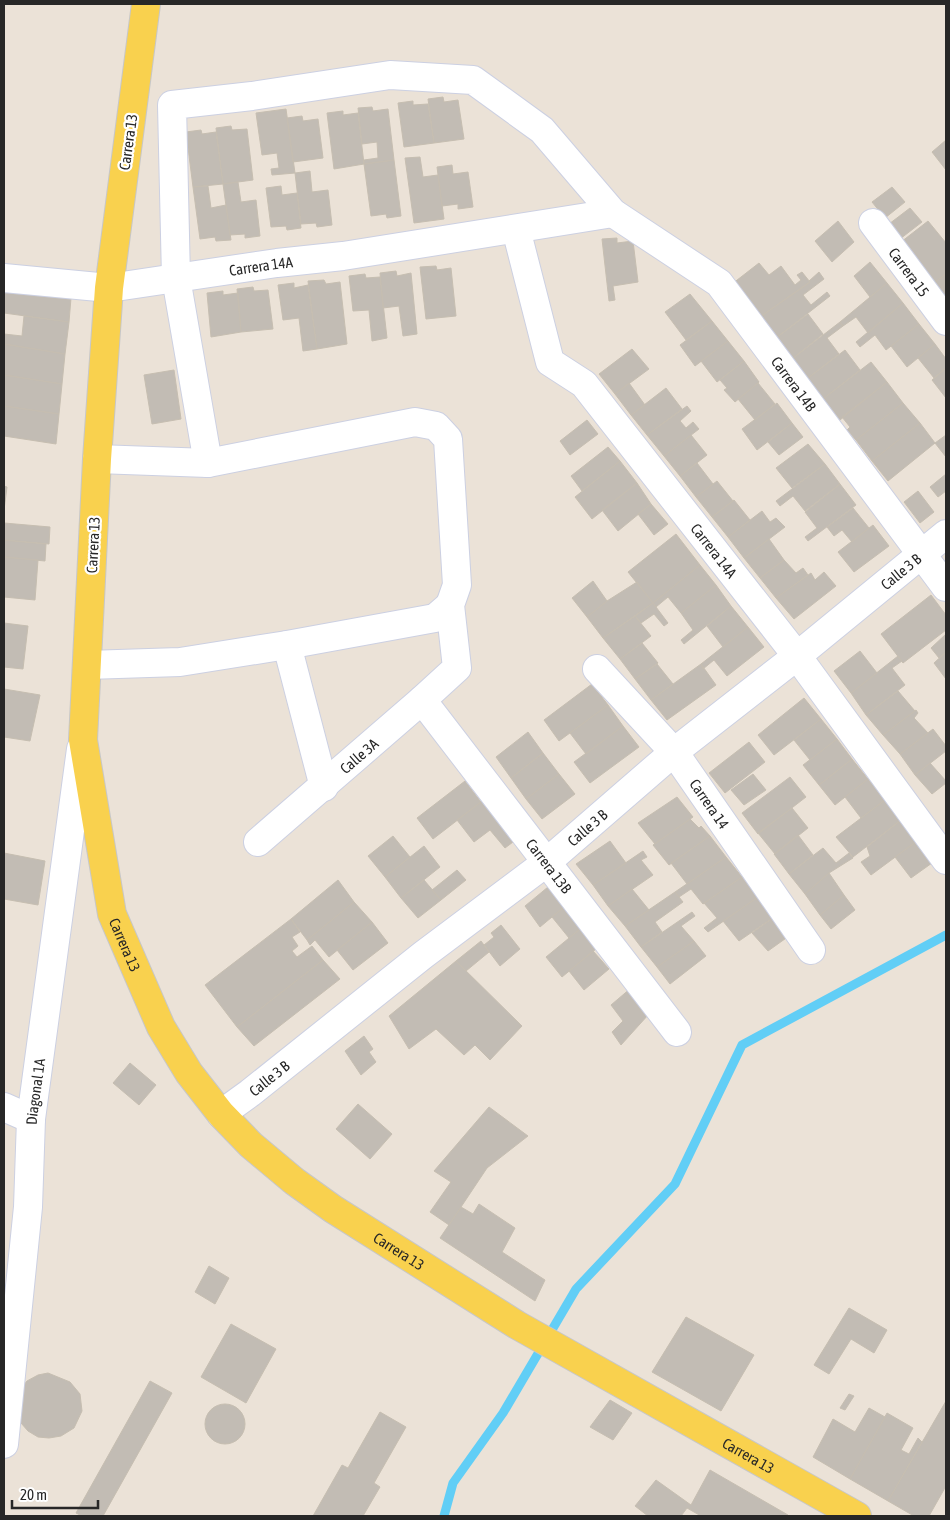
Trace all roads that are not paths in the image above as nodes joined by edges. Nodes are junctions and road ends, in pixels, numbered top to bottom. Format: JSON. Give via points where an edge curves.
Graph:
{"nodes":[{"id":1,"x":146,"y":4,"type":"edge"},
{"id":2,"x":613,"y":213,"type":"junction"},
{"id":3,"x":873,"y":223,"type":"dead end"},
{"id":4,"x":516,"y":229,"type":"junction"},
{"id":5,"x":4,"y":278,"type":"edge"},
{"id":6,"x":176,"y":278,"type":"junction"},
{"id":7,"x":109,"y":288,"type":"junction"},
{"id":8,"x":946,"y":321,"type":"edge"},
{"id":9,"x":97,"y":459,"type":"junction"},
{"id":10,"x":208,"y":463,"type":"junction"},
{"id":11,"x":946,"y":534,"type":"edge"},
{"id":12,"x":922,"y":554,"type":"junction"},
{"id":13,"x":946,"y":587,"type":"edge"},
{"id":14,"x":450,"y":605,"type":"junction"},
{"id":15,"x":287,"y":646,"type":"junction"},
{"id":16,"x":798,"y":656,"type":"junction"},
{"id":17,"x":86,"y":665,"type":"junction"},
{"id":18,"x":597,"y":668,"type":"dead end"},
{"id":19,"x":422,"y":700,"type":"junction"},
{"id":20,"x":83,"y":740,"type":"junction"},
{"id":21,"x":674,"y":752,"type":"junction"},
{"id":22,"x":324,"y":787,"type":"junction"},
{"id":23,"x":258,"y":842,"type":"dead end"},
{"id":24,"x":946,"y":860,"type":"edge"},
{"id":25,"x":547,"y":862,"type":"junction"},
{"id":26,"x":811,"y":950,"type":"dead end"},
{"id":27,"x":677,"y":1032,"type":"dead end"},
{"id":28,"x":4,"y":1107,"type":"edge"},
{"id":29,"x":221,"y":1114,"type":"junction"},
{"id":30,"x":31,"y":1119,"type":"junction"},
{"id":31,"x":4,"y":1444,"type":"edge"},
{"id":32,"x":857,"y":1516,"type":"edge"}],
"edges":[{"from":1,"to":7,"type":"main road","name":"Carrera 13"},
{"from":2,"to":4,"type":"street","name":"Carrera 14A"},
{"from":2,"to":6,"type":"street","name":"Carrera 14B","via":[[542,130],[473,80],[390,75],[172,105]]},
{"from":2,"to":12,"type":"street","name":"Carrera 14B","via":[[719,283]]},
{"from":3,"to":8,"type":"street","name":"Carrera 15"},
{"from":4,"to":6,"type":"street","name":"Carrera 14A"},
{"from":4,"to":16,"type":"street","name":"Carrera 14A","via":[[550,362],[584,384]]},
{"from":5,"to":7,"type":"street","name":"Carrera 14A"},
{"from":6,"to":7,"type":"street","name":"Carrera 14A"},
{"from":6,"to":10,"type":"street"},
{"from":7,"to":9,"type":"main road","name":"Carrera 13"},
{"from":9,"to":10,"type":"street"},
{"from":9,"to":17,"type":"main road","name":"Carrera 13"},
{"from":10,"to":14,"type":"street","via":[[415,422],[436,426],[448,439],[457,585]]},
{"from":11,"to":12,"type":"street","name":"Calle 3 B"},
{"from":12,"to":13,"type":"street","name":"Carrera 14B"},
{"from":12,"to":16,"type":"street","name":"Calle 3 B"},
{"from":14,"to":15,"type":"street","via":[[435,618]]},
{"from":14,"to":19,"type":"street","name":"Calle 3A","via":[[457,668]]},
{"from":15,"to":17,"type":"street","via":[[180,662]]},
{"from":15,"to":22,"type":"street"},
{"from":16,"to":21,"type":"street","name":"Calle 3 B"},
{"from":16,"to":24,"type":"street","name":"Carrera 14A"},
{"from":17,"to":20,"type":"main road","name":"Carrera 13"},
{"from":18,"to":21,"type":"street","name":"Carrera 14"},
{"from":19,"to":22,"type":"street","name":"Calle 3A"},
{"from":19,"to":25,"type":"street","name":"Carrera 13B"},
{"from":20,"to":29,"type":"main road","name":"Carrera 13","via":[[112,914],[161,1027],[189,1073]]},
{"from":20,"to":30,"type":"street","name":"Diagonal 1A"},
{"from":21,"to":25,"type":"street","name":"Calle 3 B"},
{"from":21,"to":26,"type":"street","name":"Carrera 14"},
{"from":22,"to":23,"type":"street","name":"Calle 3A"},
{"from":25,"to":27,"type":"street","name":"Carrera 13B"},
{"from":25,"to":29,"type":"street","name":"Calle 3 B"},
{"from":28,"to":30,"type":"street"},
{"from":29,"to":32,"type":"main road","name":"Carrera 13","via":[[294,1181],[516,1325]]},
{"from":30,"to":31,"type":"street","name":"Diagonal 1A","via":[[28,1207]]}]}
